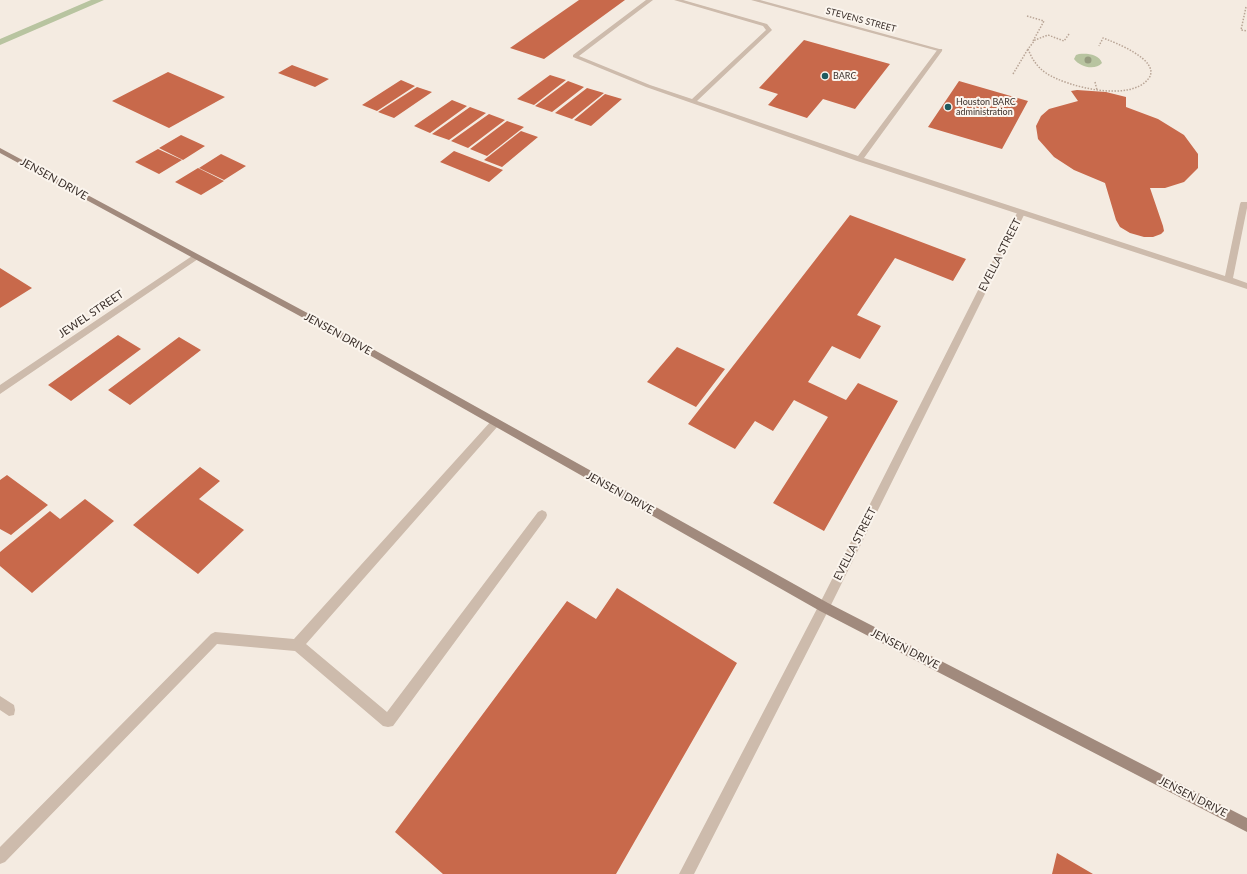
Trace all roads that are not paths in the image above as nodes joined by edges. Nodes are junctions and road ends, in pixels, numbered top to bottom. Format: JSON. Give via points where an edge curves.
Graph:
{"nodes":[{"id":1,"x":650,"y":0,"type":"edge"},
{"id":2,"x":677,"y":0,"type":"edge"},
{"id":3,"x":754,"y":0,"type":"edge"},
{"id":4,"x":693,"y":101,"type":"junction"},
{"id":5,"x":0,"y":150,"type":"edge"},
{"id":6,"x":860,"y":159,"type":"junction"},
{"id":7,"x":1244,"y":204,"type":"dead end"},
{"id":8,"x":1021,"y":213,"type":"junction"},
{"id":9,"x":195,"y":257,"type":"junction"},
{"id":10,"x":1228,"y":280,"type":"junction"},
{"id":11,"x":1247,"y":286,"type":"edge"},
{"id":12,"x":0,"y":390,"type":"edge"},
{"id":13,"x":495,"y":423,"type":"junction"},
{"id":14,"x":542,"y":515,"type":"dead end"},
{"id":15,"x":824,"y":607,"type":"junction"},
{"id":16,"x":297,"y":645,"type":"junction"},
{"id":17,"x":1247,"y":825,"type":"edge"},
{"id":18,"x":0,"y":857,"type":"edge"},
{"id":19,"x":686,"y":874,"type":"edge"}],
"edges":[{"from":1,"to":4,"type":"street","via":[[575,56]]},
{"from":2,"to":4,"type":"street","via":[[765,25],[769,30]]},
{"from":3,"to":6,"type":"street","name":"STEVENS STREET","via":[[940,50]]},
{"from":4,"to":6,"type":"street"},
{"from":5,"to":9,"type":"main road","name":"JENSEN DRIVE"},
{"from":6,"to":8,"type":"street"},
{"from":7,"to":10,"type":"street"},
{"from":8,"to":10,"type":"street"},
{"from":8,"to":15,"type":"street","name":"EVELLA STREET"},
{"from":9,"to":12,"type":"street","name":"JEWEL STREET"},
{"from":9,"to":13,"type":"main road","name":"JENSEN DRIVE"},
{"from":10,"to":11,"type":"street"},
{"from":13,"to":15,"type":"main road","name":"JENSEN DRIVE"},
{"from":13,"to":16,"type":"street"},
{"from":14,"to":16,"type":"street","via":[[388,721]]},
{"from":15,"to":17,"type":"main road","name":"JENSEN DRIVE"},
{"from":15,"to":19,"type":"street","name":"EVELLA STREET"},
{"from":16,"to":18,"type":"street","via":[[215,638]]}]}
